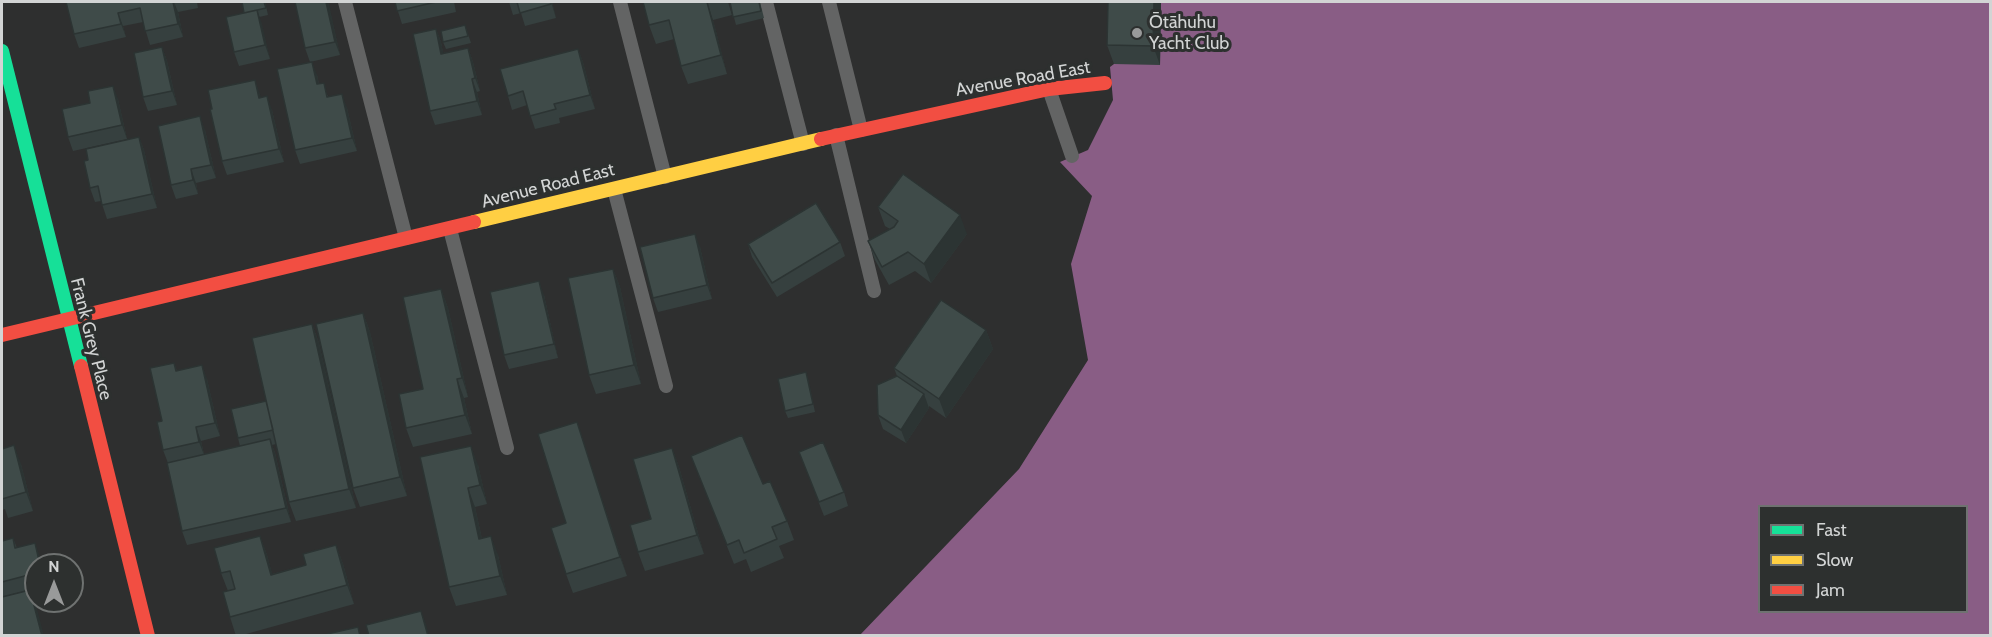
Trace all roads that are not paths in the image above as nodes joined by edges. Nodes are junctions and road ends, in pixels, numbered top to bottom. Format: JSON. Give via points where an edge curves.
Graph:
{"nodes":[{"id":1,"x":345,"y":2,"type":"edge"},
{"id":2,"x":620,"y":2,"type":"edge"},
{"id":3,"x":766,"y":2,"type":"edge"},
{"id":4,"x":829,"y":2,"type":"edge"},
{"id":5,"x":2,"y":51,"type":"edge"},
{"id":6,"x":1106,"y":83,"type":"dead end"},
{"id":7,"x":1049,"y":89,"type":"junction"},
{"id":8,"x":861,"y":131,"type":"junction"},
{"id":9,"x":836,"y":135,"type":"junction"},
{"id":10,"x":803,"y":144,"type":"junction"},
{"id":11,"x":1072,"y":156,"type":"dead end"},
{"id":12,"x":665,"y":177,"type":"junction"},
{"id":13,"x":614,"y":189,"type":"junction"},
{"id":14,"x":450,"y":229,"type":"junction"},
{"id":15,"x":406,"y":239,"type":"junction"},
{"id":16,"x":873,"y":291,"type":"dead end"},
{"id":17,"x":68,"y":320,"type":"junction"},
{"id":18,"x":2,"y":335,"type":"edge"},
{"id":19,"x":666,"y":386,"type":"dead end"},
{"id":20,"x":507,"y":448,"type":"dead end"},
{"id":21,"x":148,"y":636,"type":"edge"}],
"edges":[{"from":1,"to":15,"type":"lane"},
{"from":2,"to":12,"type":"lane"},
{"from":3,"to":10,"type":"lane"},
{"from":4,"to":8,"type":"lane"},
{"from":5,"to":17,"type":"street","name":"Frank Grey Place"},
{"from":6,"to":7,"type":"street","name":"Avenue Road East"},
{"from":7,"to":8,"type":"street","name":"Avenue Road East"},
{"from":7,"to":11,"type":"lane"},
{"from":8,"to":9,"type":"street","name":"Avenue Road East"},
{"from":9,"to":10,"type":"street","name":"Avenue Road East"},
{"from":9,"to":16,"type":"lane"},
{"from":10,"to":12,"type":"street","name":"Avenue Road East"},
{"from":12,"to":13,"type":"street","name":"Avenue Road East"},
{"from":13,"to":14,"type":"street","name":"Avenue Road East"},
{"from":13,"to":19,"type":"lane"},
{"from":14,"to":15,"type":"street","name":"Avenue Road East"},
{"from":14,"to":20,"type":"lane"},
{"from":15,"to":17,"type":"street","name":"Avenue Road East"},
{"from":17,"to":18,"type":"street","name":"Avenue Road East"},
{"from":17,"to":21,"type":"street","name":"Frank Grey Place"}]}
